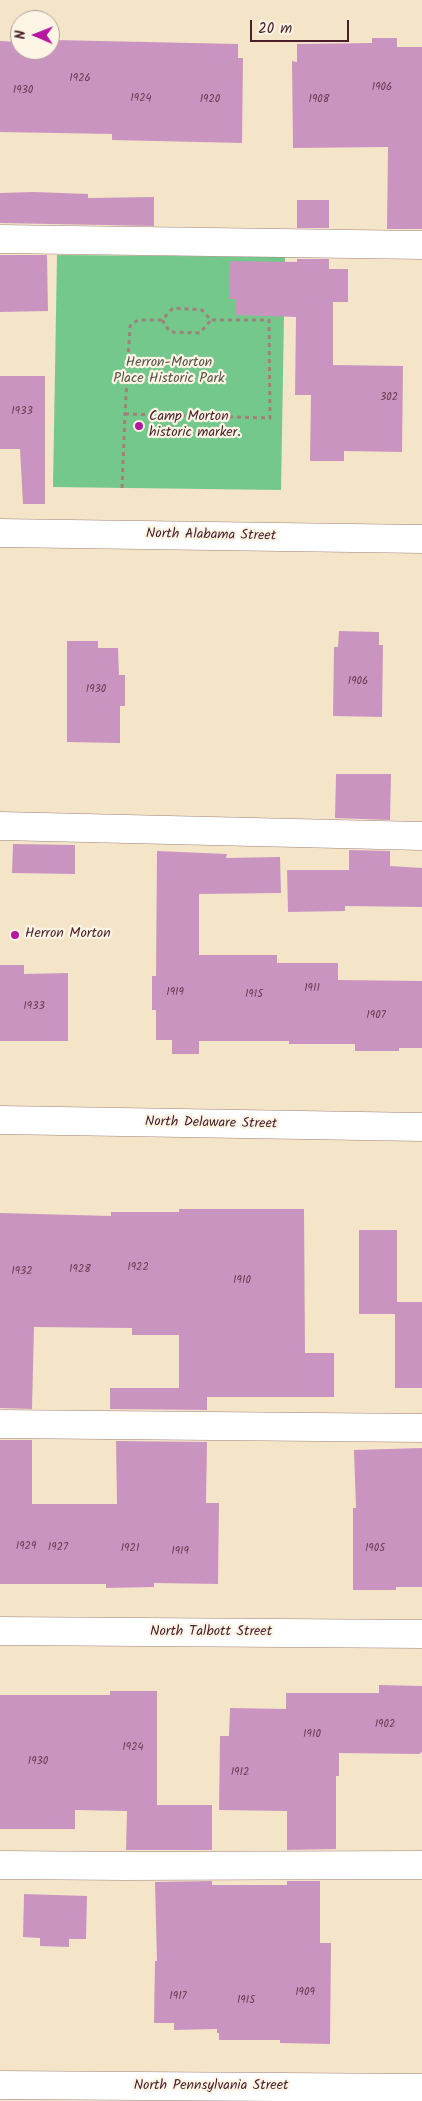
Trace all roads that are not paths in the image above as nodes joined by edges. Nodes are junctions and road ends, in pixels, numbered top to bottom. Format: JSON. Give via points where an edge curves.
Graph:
{"nodes":[{"id":1,"x":0,"y":239,"type":"edge"},
{"id":2,"x":422,"y":245,"type":"edge"},
{"id":3,"x":0,"y":533,"type":"edge"},
{"id":4,"x":422,"y":539,"type":"edge"},
{"id":5,"x":0,"y":826,"type":"edge"},
{"id":6,"x":422,"y":836,"type":"edge"},
{"id":7,"x":0,"y":1120,"type":"edge"},
{"id":8,"x":422,"y":1127,"type":"edge"},
{"id":9,"x":0,"y":1424,"type":"edge"},
{"id":10,"x":422,"y":1428,"type":"edge"},
{"id":11,"x":0,"y":1632,"type":"edge"},
{"id":12,"x":422,"y":1634,"type":"edge"},
{"id":13,"x":0,"y":1865,"type":"edge"},
{"id":14,"x":422,"y":1865,"type":"edge"},
{"id":15,"x":0,"y":2085,"type":"edge"},
{"id":16,"x":422,"y":2088,"type":"edge"}],
"edges":[{"from":1,"to":2,"type":"main road"},
{"from":3,"to":4,"type":"main road","name":"North Alabama Street"},
{"from":5,"to":6,"type":"main road"},
{"from":7,"to":8,"type":"main road","name":"North Delaware Street"},
{"from":9,"to":10,"type":"main road"},
{"from":11,"to":12,"type":"main road","name":"North Talbott Street"},
{"from":13,"to":14,"type":"main road"},
{"from":15,"to":16,"type":"main road","name":"North Pennsylvania Street"}]}
